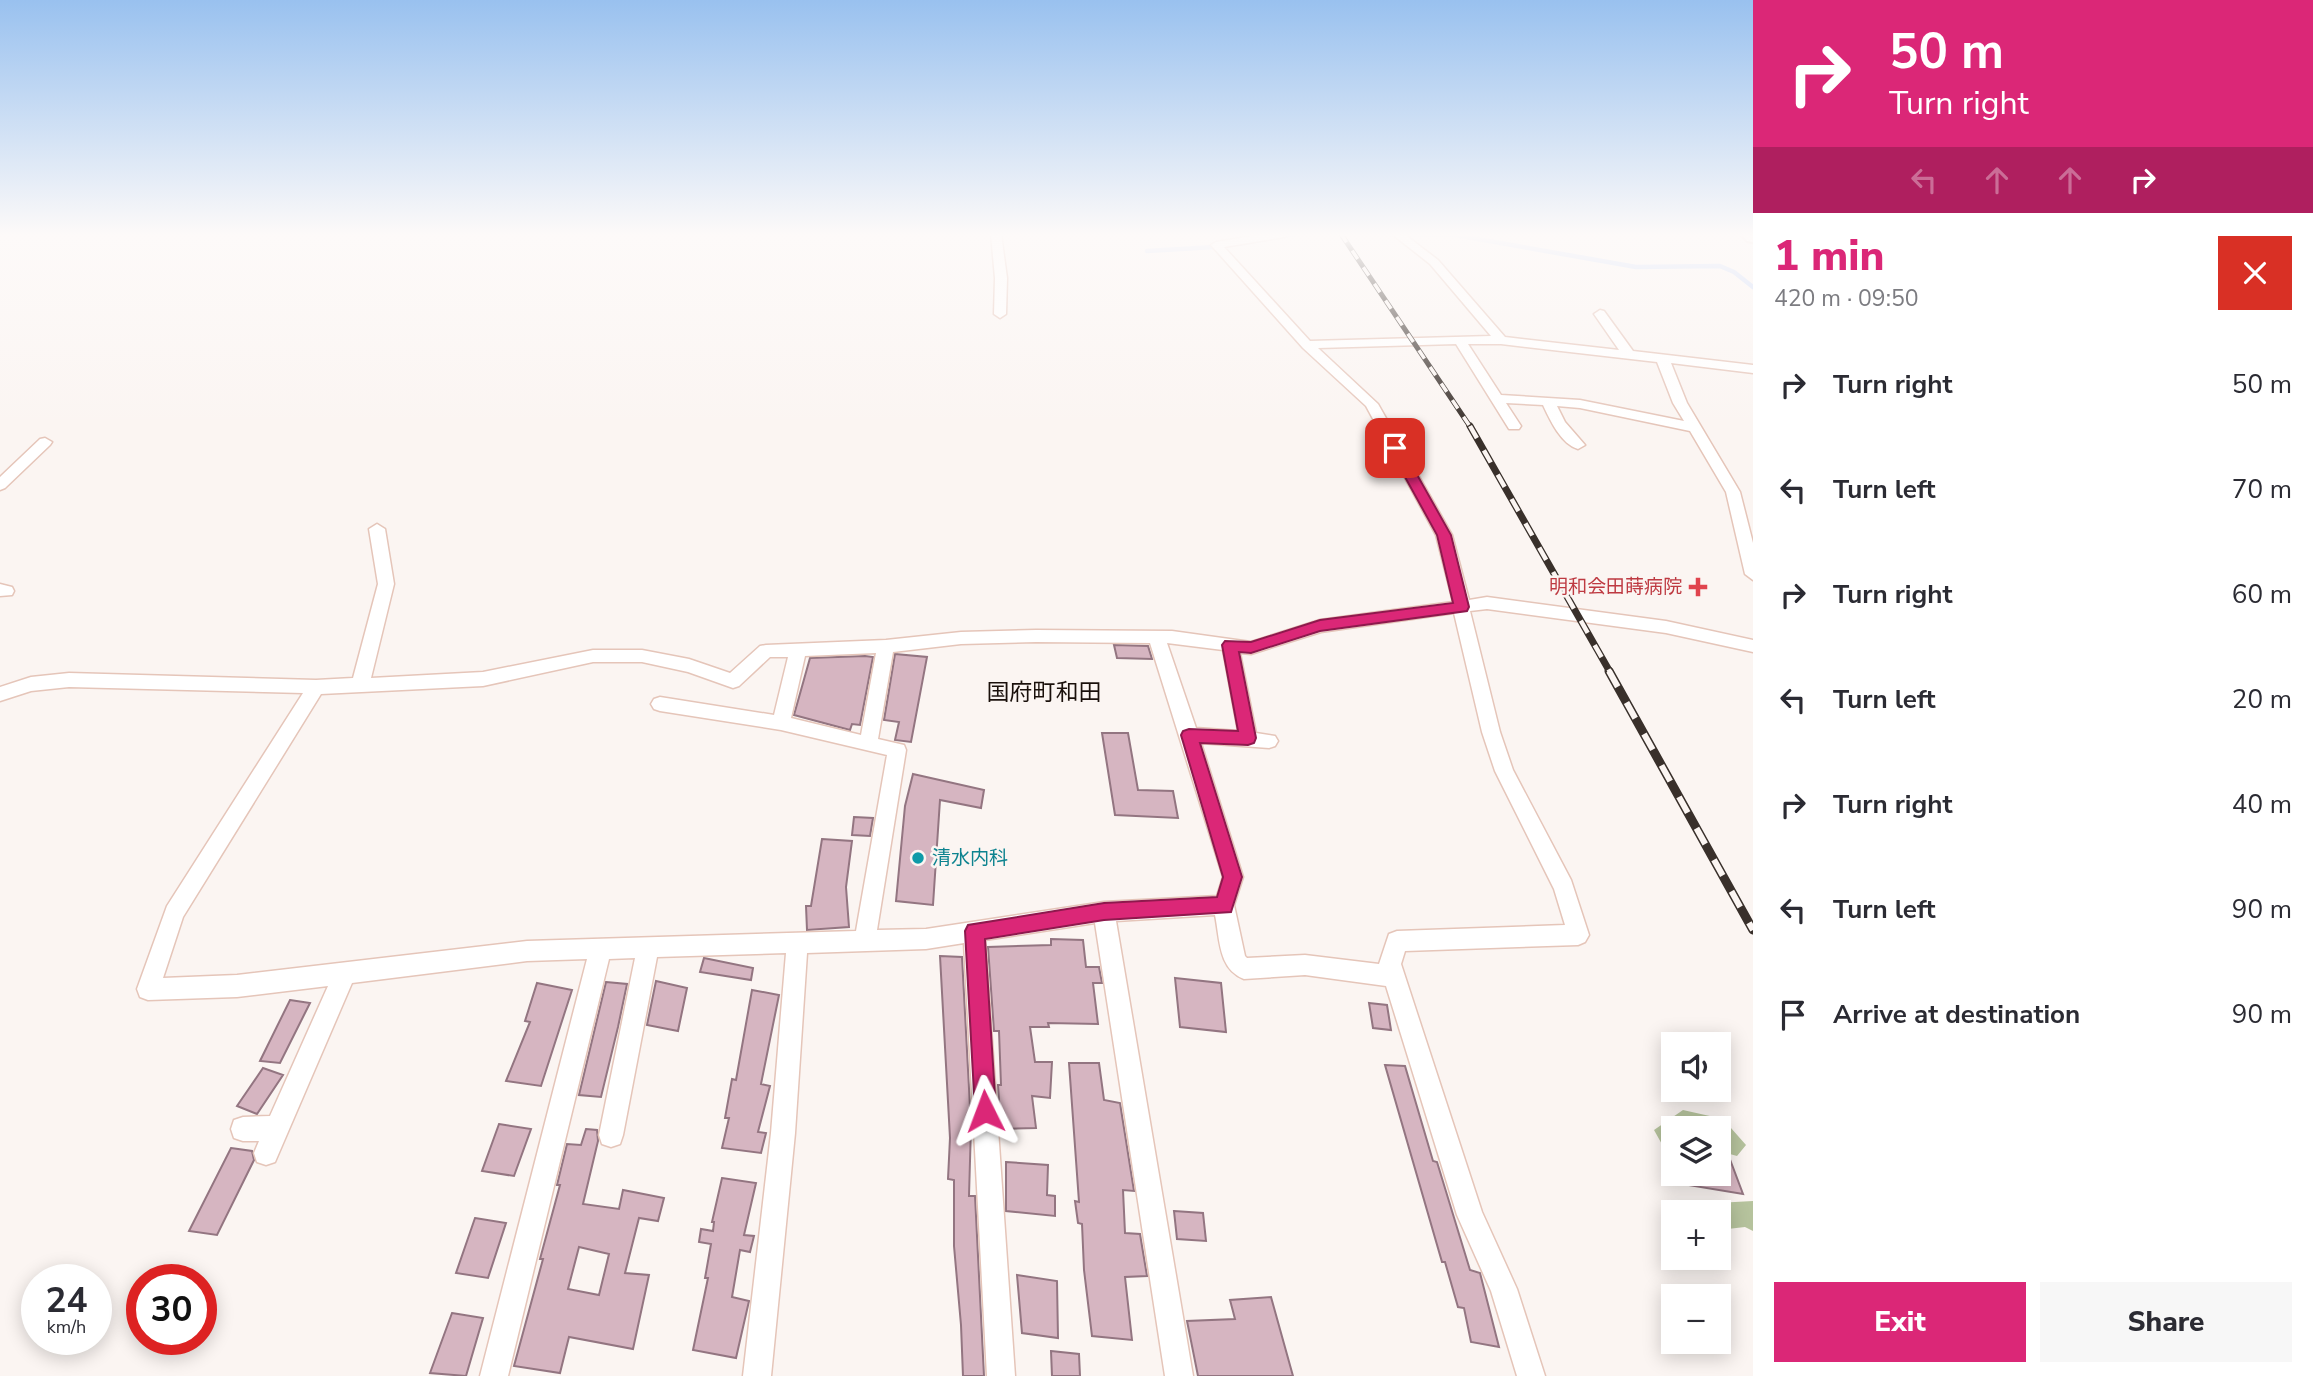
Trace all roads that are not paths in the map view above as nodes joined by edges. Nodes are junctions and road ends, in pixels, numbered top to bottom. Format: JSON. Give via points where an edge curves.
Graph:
{"nodes":[{"id":1,"x":1000,"y":298,"type":"edge"},
{"id":2,"x":1264,"y":298,"type":"edge"},
{"id":3,"x":1465,"y":298,"type":"edge"},
{"id":4,"x":1000,"y":314,"type":"dead end"},
{"id":5,"x":1600,"y":314,"type":"dead end"},
{"id":6,"x":1459,"y":338,"type":"junction"},
{"id":7,"x":1501,"y":340,"type":"junction"},
{"id":8,"x":1307,"y":345,"type":"junction"},
{"id":9,"x":1630,"y":356,"type":"junction"},
{"id":10,"x":1663,"y":360,"type":"junction"},
{"id":11,"x":1753,"y":369,"type":"edge"},
{"id":12,"x":1497,"y":399,"type":"junction"},
{"id":13,"x":1548,"y":401,"type":"junction"},
{"id":14,"x":1514,"y":426,"type":"dead end"},
{"id":15,"x":1697,"y":428,"type":"junction"},
{"id":16,"x":45,"y":442,"type":"dead end"},
{"id":17,"x":1578,"y":445,"type":"dead end"},
{"id":18,"x":0,"y":485,"type":"edge"},
{"id":19,"x":377,"y":529,"type":"dead end"},
{"id":20,"x":1753,"y":574,"type":"edge"},
{"id":21,"x":1462,"y":607,"type":"junction"},
{"id":22,"x":1156,"y":637,"type":"junction"},
{"id":23,"x":1230,"y":645,"type":"junction"},
{"id":24,"x":886,"y":646,"type":"junction"},
{"id":25,"x":1753,"y":646,"type":"edge"},
{"id":26,"x":798,"y":650,"type":"junction"},
{"id":27,"x":360,"y":685,"type":"junction"},
{"id":28,"x":316,"y":687,"type":"junction"},
{"id":29,"x":0,"y":694,"type":"edge"},
{"id":30,"x":660,"y":704,"type":"dead end"},
{"id":31,"x":782,"y":723,"type":"junction"},
{"id":32,"x":1189,"y":735,"type":"junction"},
{"id":33,"x":1248,"y":738,"type":"junction"},
{"id":34,"x":1269,"y":741,"type":"dead end"},
{"id":35,"x":868,"y":744,"type":"junction"},
{"id":36,"x":1224,"y":905,"type":"junction"},
{"id":37,"x":1104,"y":912,"type":"junction"},
{"id":38,"x":974,"y":931,"type":"junction"},
{"id":39,"x":865,"y":941,"type":"junction"},
{"id":40,"x":797,"y":943,"type":"junction"},
{"id":41,"x":648,"y":948,"type":"junction"},
{"id":42,"x":600,"y":950,"type":"junction"},
{"id":43,"x":345,"y":973,"type":"junction"},
{"id":44,"x":1394,"y":977,"type":"junction"},
{"id":45,"x":277,"y":1128,"type":"junction"},
{"id":46,"x":243,"y":1129,"type":"dead end"},
{"id":47,"x":611,"y":1135,"type":"dead end"},
{"id":48,"x":266,"y":1153,"type":"dead end"},
{"id":49,"x":494,"y":1376,"type":"edge"},
{"id":50,"x":757,"y":1376,"type":"edge"},
{"id":51,"x":1001,"y":1376,"type":"edge"},
{"id":52,"x":1179,"y":1376,"type":"edge"},
{"id":53,"x":1531,"y":1376,"type":"edge"}],
"edges":[{"from":1,"to":4,"type":"street"},
{"from":2,"to":8,"type":"street"},
{"from":3,"to":7,"type":"street"},
{"from":5,"to":9,"type":"street"},
{"from":6,"to":7,"type":"street"},
{"from":6,"to":8,"type":"street"},
{"from":6,"to":12,"type":"street"},
{"from":7,"to":9,"type":"street"},
{"from":8,"to":21,"type":"street","via":[[1371,404],[1444,535]]},
{"from":9,"to":10,"type":"street"},
{"from":10,"to":11,"type":"street"},
{"from":10,"to":15,"type":"street","via":[[1680,403]]},
{"from":12,"to":13,"type":"street"},
{"from":12,"to":14,"type":"street"},
{"from":13,"to":15,"type":"street"},
{"from":13,"to":17,"type":"street","via":[[1559,424]]},
{"from":15,"to":20,"type":"street","via":[[1734,492]]},
{"from":16,"to":18,"type":"street"},
{"from":19,"to":27,"type":"street","via":[[386,584]]},
{"from":21,"to":23,"type":"street","via":[[1320,626],[1251,648]]},
{"from":21,"to":25,"type":"street","via":[[1487,603],[1576,614]]},
{"from":21,"to":44,"type":"street","via":[[1504,771],[1564,887],[1578,934],[1397,940],[1390,964]]},
{"from":22,"to":23,"type":"street"},
{"from":22,"to":24,"type":"street","via":[[961,638]]},
{"from":22,"to":32,"type":"street"},
{"from":23,"to":33,"type":"street"},
{"from":24,"to":26,"type":"street"},
{"from":24,"to":35,"type":"street"},
{"from":26,"to":27,"type":"street","via":[[766,651],[733,681],[642,656],[605,656],[483,678]]},
{"from":26,"to":31,"type":"street"},
{"from":27,"to":28,"type":"street"},
{"from":28,"to":29,"type":"street","via":[[69,680],[31,684]]},
{"from":28,"to":43,"type":"street","via":[[174,913],[148,989],[237,986]]},
{"from":30,"to":31,"type":"street"},
{"from":31,"to":35,"type":"street"},
{"from":32,"to":33,"type":"street"},
{"from":32,"to":36,"type":"street","via":[[1233,877]]},
{"from":33,"to":34,"type":"street"},
{"from":35,"to":39,"type":"street","via":[[897,750]]},
{"from":36,"to":37,"type":"street"},
{"from":36,"to":44,"type":"street","via":[[1235,962],[1244,969],[1306,965]]},
{"from":37,"to":38,"type":"street"},
{"from":37,"to":52,"type":"street"},
{"from":38,"to":39,"type":"street","via":[[926,939]]},
{"from":38,"to":51,"type":"street"},
{"from":39,"to":40,"type":"street"},
{"from":40,"to":41,"type":"street"},
{"from":40,"to":50,"type":"street","via":[[783,1133]]},
{"from":41,"to":42,"type":"street"},
{"from":41,"to":47,"type":"street"},
{"from":42,"to":43,"type":"street","via":[[527,951]]},
{"from":42,"to":49,"type":"street"},
{"from":43,"to":45,"type":"street"},
{"from":44,"to":53,"type":"street","via":[[1470,1215],[1504,1289]]},
{"from":45,"to":46,"type":"street"},
{"from":45,"to":48,"type":"street"}]}
